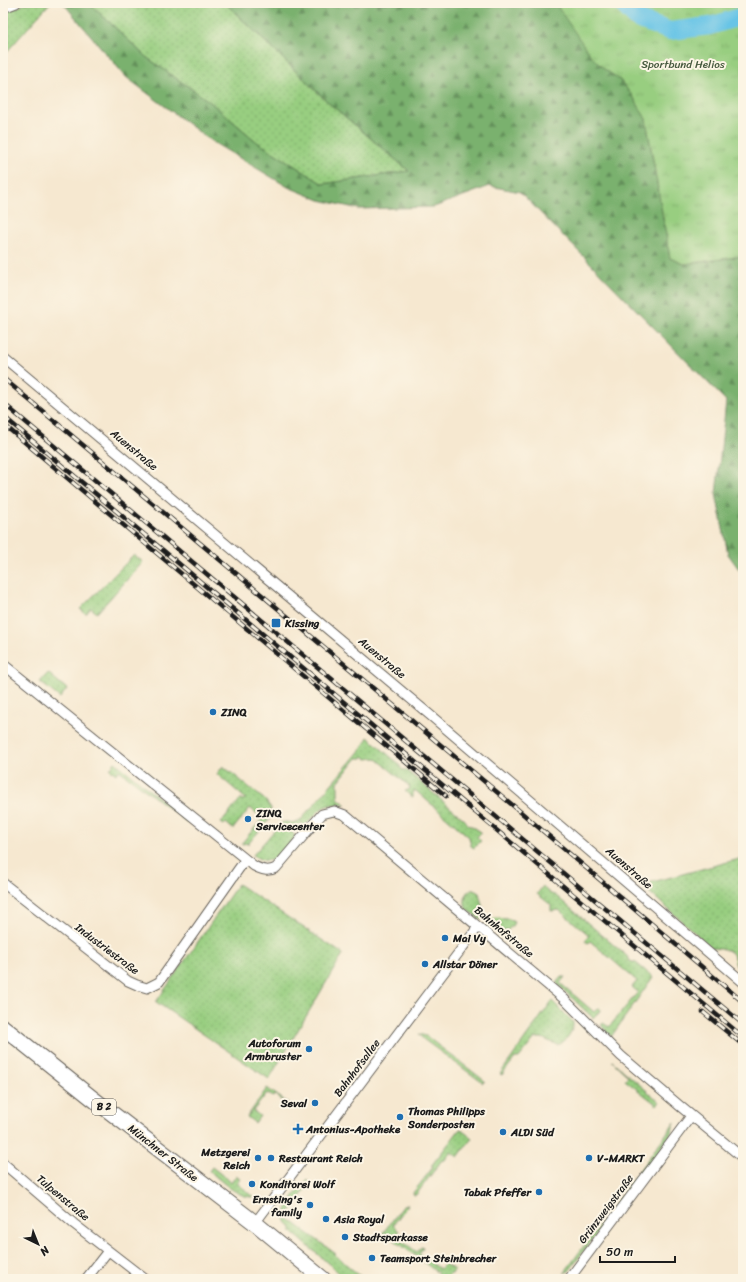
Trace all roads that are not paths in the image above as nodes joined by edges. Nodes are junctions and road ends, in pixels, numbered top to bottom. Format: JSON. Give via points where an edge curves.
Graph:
{"nodes":[{"id":1,"x":16,"y":3,"type":"edge"},
{"id":2,"x":3,"y":8,"type":"edge"},
{"id":3,"x":3,"y":356,"type":"edge"},
{"id":4,"x":3,"y":664,"type":"edge"},
{"id":5,"x":244,"y":859,"type":"junction"},
{"id":6,"x":3,"y":883,"type":"edge"},
{"id":7,"x":478,"y":927,"type":"junction"},
{"id":8,"x":743,"y":982,"type":"edge"},
{"id":9,"x":3,"y":1027,"type":"edge"},
{"id":10,"x":691,"y":1116,"type":"junction"},
{"id":11,"x":743,"y":1158,"type":"edge"},
{"id":12,"x":3,"y":1163,"type":"edge"},
{"id":13,"x":255,"y":1223,"type":"junction"},
{"id":14,"x":108,"y":1251,"type":"junction"},
{"id":15,"x":86,"y":1279,"type":"edge"},
{"id":16,"x":145,"y":1279,"type":"edge"},
{"id":17,"x":323,"y":1279,"type":"edge"},
{"id":18,"x":569,"y":1279,"type":"edge"}],
"edges":[{"from":1,"to":2,"type":"street"},
{"from":3,"to":8,"type":"street","name":"Auenstraße"},
{"from":4,"to":5,"type":"street"},
{"from":5,"to":6,"type":"street","name":"Industriestraße","via":[[159,982],[147,988],[128,981]]},
{"from":5,"to":7,"type":"street","name":"Bahnhofstraße","via":[[260,870],[276,868],[322,814],[334,811],[345,815]]},
{"from":7,"to":10,"type":"street","name":"Bahnhofstraße","via":[[563,998],[621,1056]]},
{"from":7,"to":13,"type":"street","name":"Bahnhofsallee"},
{"from":9,"to":13,"type":"main road","name":"Münchner Straße","number":"B 2"},
{"from":10,"to":11,"type":"street","name":"Bahnhofstraße"},
{"from":10,"to":18,"type":"street","name":"Grünzweigstraße"},
{"from":12,"to":14,"type":"street","name":"Tulpenstraße"},
{"from":13,"to":17,"type":"main road","name":"Münchner Straße","number":"B 2"},
{"from":14,"to":15,"type":"street"},
{"from":14,"to":16,"type":"street","name":"Tulpenstraße"}]}
